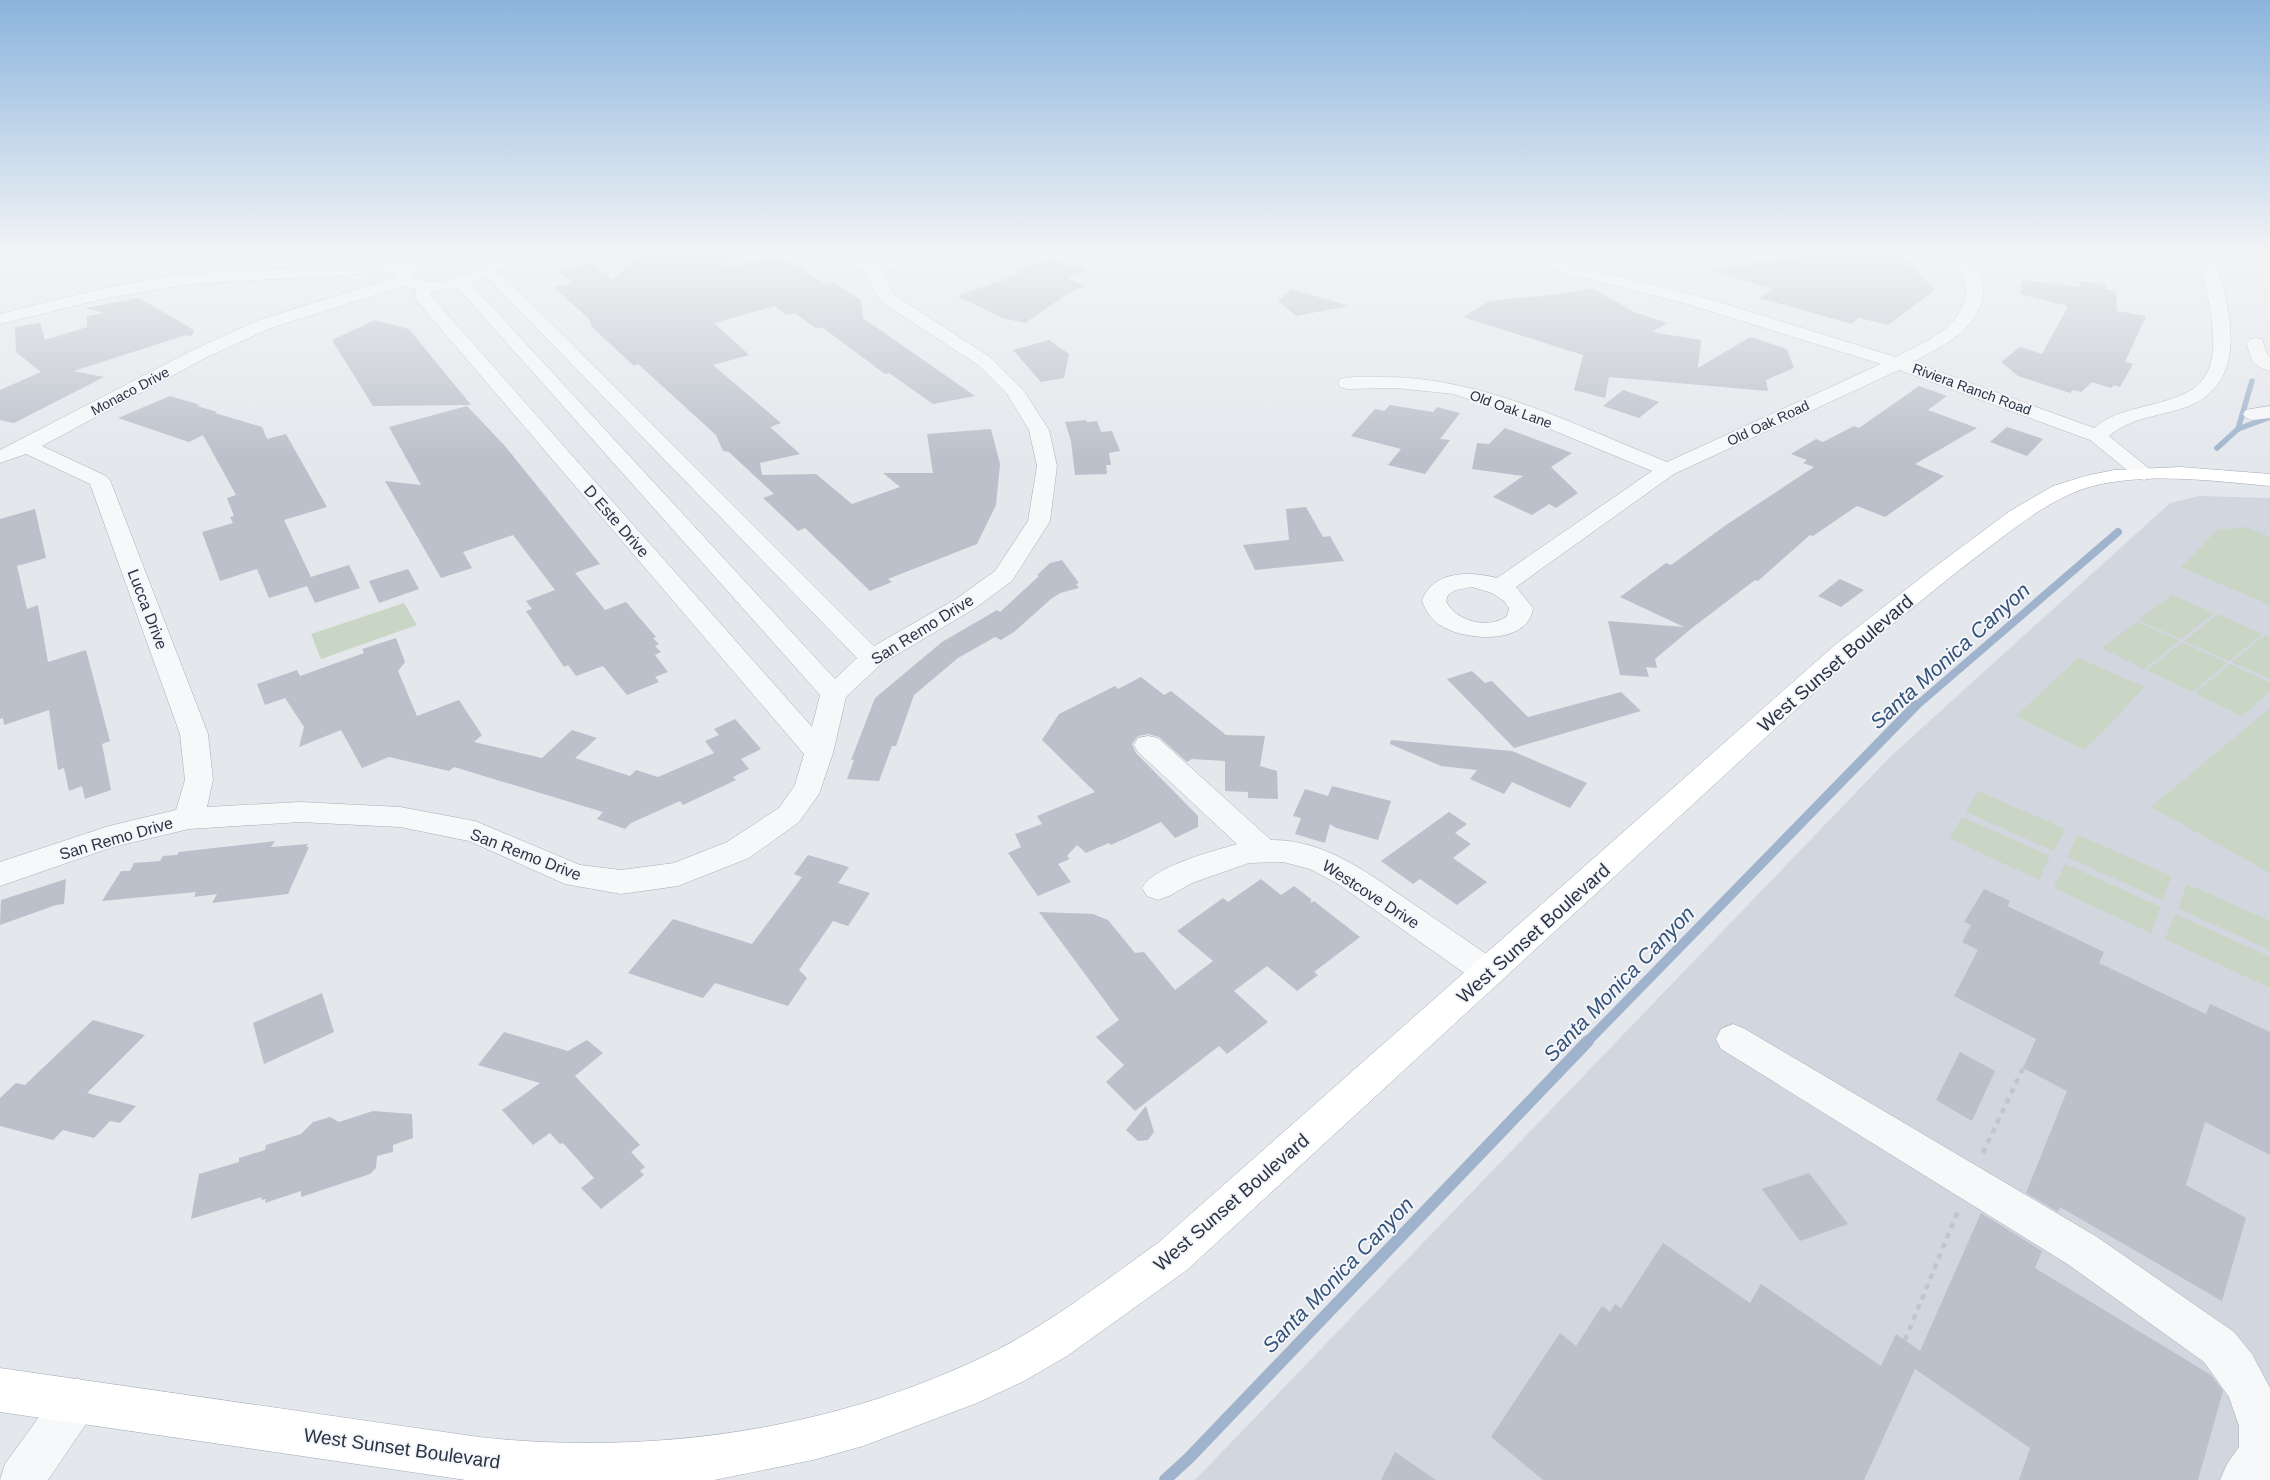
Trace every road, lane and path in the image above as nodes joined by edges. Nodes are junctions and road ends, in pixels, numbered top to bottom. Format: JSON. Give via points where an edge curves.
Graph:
{"nodes":[{"id":1,"x":274,"y":321,"type":"edge"},
{"id":2,"x":444,"y":321,"type":"edge"},
{"id":3,"x":496,"y":321,"type":"edge"},
{"id":4,"x":540,"y":321,"type":"edge"},
{"id":5,"x":922,"y":321,"type":"edge"},
{"id":6,"x":1762,"y":321,"type":"edge"},
{"id":7,"x":1964,"y":321,"type":"edge"},
{"id":8,"x":2220,"y":321,"type":"edge"},
{"id":9,"x":2256,"y":343,"type":"dead end"},
{"id":10,"x":1898,"y":363,"type":"junction"},
{"id":11,"x":2270,"y":365,"type":"edge"},
{"id":12,"x":1347,"y":382,"type":"dead end"},
{"id":13,"x":2097,"y":436,"type":"junction"},
{"id":14,"x":26,"y":446,"type":"junction"},
{"id":15,"x":0,"y":457,"type":"edge"},
{"id":16,"x":1667,"y":470,"type":"junction"},
{"id":17,"x":2144,"y":474,"type":"junction"},
{"id":18,"x":2270,"y":480,"type":"edge"},
{"id":19,"x":1500,"y":587,"type":"dead end"},
{"id":20,"x":872,"y":658,"type":"junction"},
{"id":21,"x":834,"y":694,"type":"junction"},
{"id":22,"x":1148,"y":745,"type":"dead end"},
{"id":23,"x":819,"y":753,"type":"junction"},
{"id":24,"x":189,"y":818,"type":"junction"},
{"id":25,"x":1265,"y":852,"type":"junction"},
{"id":26,"x":0,"y":874,"type":"edge"},
{"id":27,"x":1158,"y":888,"type":"dead end"},
{"id":28,"x":1489,"y":973,"type":"junction"},
{"id":29,"x":1733,"y":1039,"type":"dead end"},
{"id":30,"x":2023,"y":1068,"type":"dead end"},
{"id":31,"x":1982,"y":1155,"type":"dead end"},
{"id":32,"x":1961,"y":1203,"type":"dead end"},
{"id":33,"x":1905,"y":1340,"type":"dead end"},
{"id":34,"x":0,"y":1390,"type":"edge"},
{"id":35,"x":76,"y":1400,"type":"junction"},
{"id":36,"x":513,"y":1472,"type":"edge"},
{"id":37,"x":21,"y":1480,"type":"edge"},
{"id":38,"x":2243,"y":1480,"type":"edge"}],
"edges":[{"from":1,"to":14,"type":"street","name":"Monaco Drive","via":[[199,354]]},
{"from":2,"to":23,"type":"street","name":"D Este Drive"},
{"from":3,"to":21,"type":"street"},
{"from":4,"to":20,"type":"street"},
{"from":5,"to":20,"type":"street","name":"San Remo Drive","via":[[984,362],[1014,390],[1038,430],[1047,466],[1039,521],[1004,576],[965,604]]},
{"from":6,"to":10,"type":"street","name":"Riviera Ranch Road"},
{"from":7,"to":10,"type":"street","name":"Old Oak Road","via":[[1950,334]]},
{"from":8,"to":13,"type":"street","via":[[2222,330],[2216,377],[2209,387],[2196,396],[2115,422]]},
{"from":9,"to":11,"type":"street","via":[[2259,358]]},
{"from":10,"to":13,"type":"street","name":"Riviera Ranch Road"},
{"from":10,"to":16,"type":"street","name":"Old Oak Road"},
{"from":12,"to":16,"type":"street","name":"Old Oak Lane","via":[[1396,382],[1457,389],[1532,415]]},
{"from":13,"to":17,"type":"street","name":"Riviera Ranch Road"},
{"from":14,"to":15,"type":"street","name":"Monaco Drive"},
{"from":14,"to":24,"type":"street","name":"Lucca Drive","via":[[99,480],[194,734],[199,780]]},
{"from":16,"to":19,"type":"street","name":"Old Oak Road"},
{"from":17,"to":18,"type":"main road","name":"West Sunset Boulevard"},
{"from":17,"to":28,"type":"main road","name":"West Sunset Boulevard","via":[[2091,480],[2042,500],[1929,582],[1844,651]]},
{"from":20,"to":21,"type":"street","name":"San Remo Drive"},
{"from":21,"to":23,"type":"street","name":"San Remo Drive"},
{"from":22,"to":25,"type":"street"},
{"from":23,"to":24,"type":"street","name":"San Remo Drive","via":[[809,787],[789,815],[738,850],[678,874],[621,882],[576,876],[475,832],[400,817],[300,812]]},
{"from":24,"to":26,"type":"street","name":"San Remo Drive","via":[[109,837]]},
{"from":25,"to":27,"type":"street","name":"Westcove Drive","via":[[1247,852],[1220,860]]},
{"from":25,"to":28,"type":"street","name":"Westcove Drive","via":[[1283,851],[1318,860],[1349,876]]},
{"from":28,"to":36,"type":"main road","name":"West Sunset Boulevard","via":[[1173,1256],[1088,1317],[1011,1365],[926,1403],[833,1433],[758,1450],[660,1464]]},
{"from":29,"to":38,"type":"street","via":[[2083,1251],[2219,1347],[2245,1379],[2263,1428],[2260,1454]]},
{"from":30,"to":31,"type":"path"},
{"from":32,"to":33,"type":"path"},
{"from":34,"to":35,"type":"main road","name":"West Sunset Boulevard"},
{"from":35,"to":36,"type":"main road","name":"West Sunset Boulevard"},
{"from":35,"to":37,"type":"street"}]}
